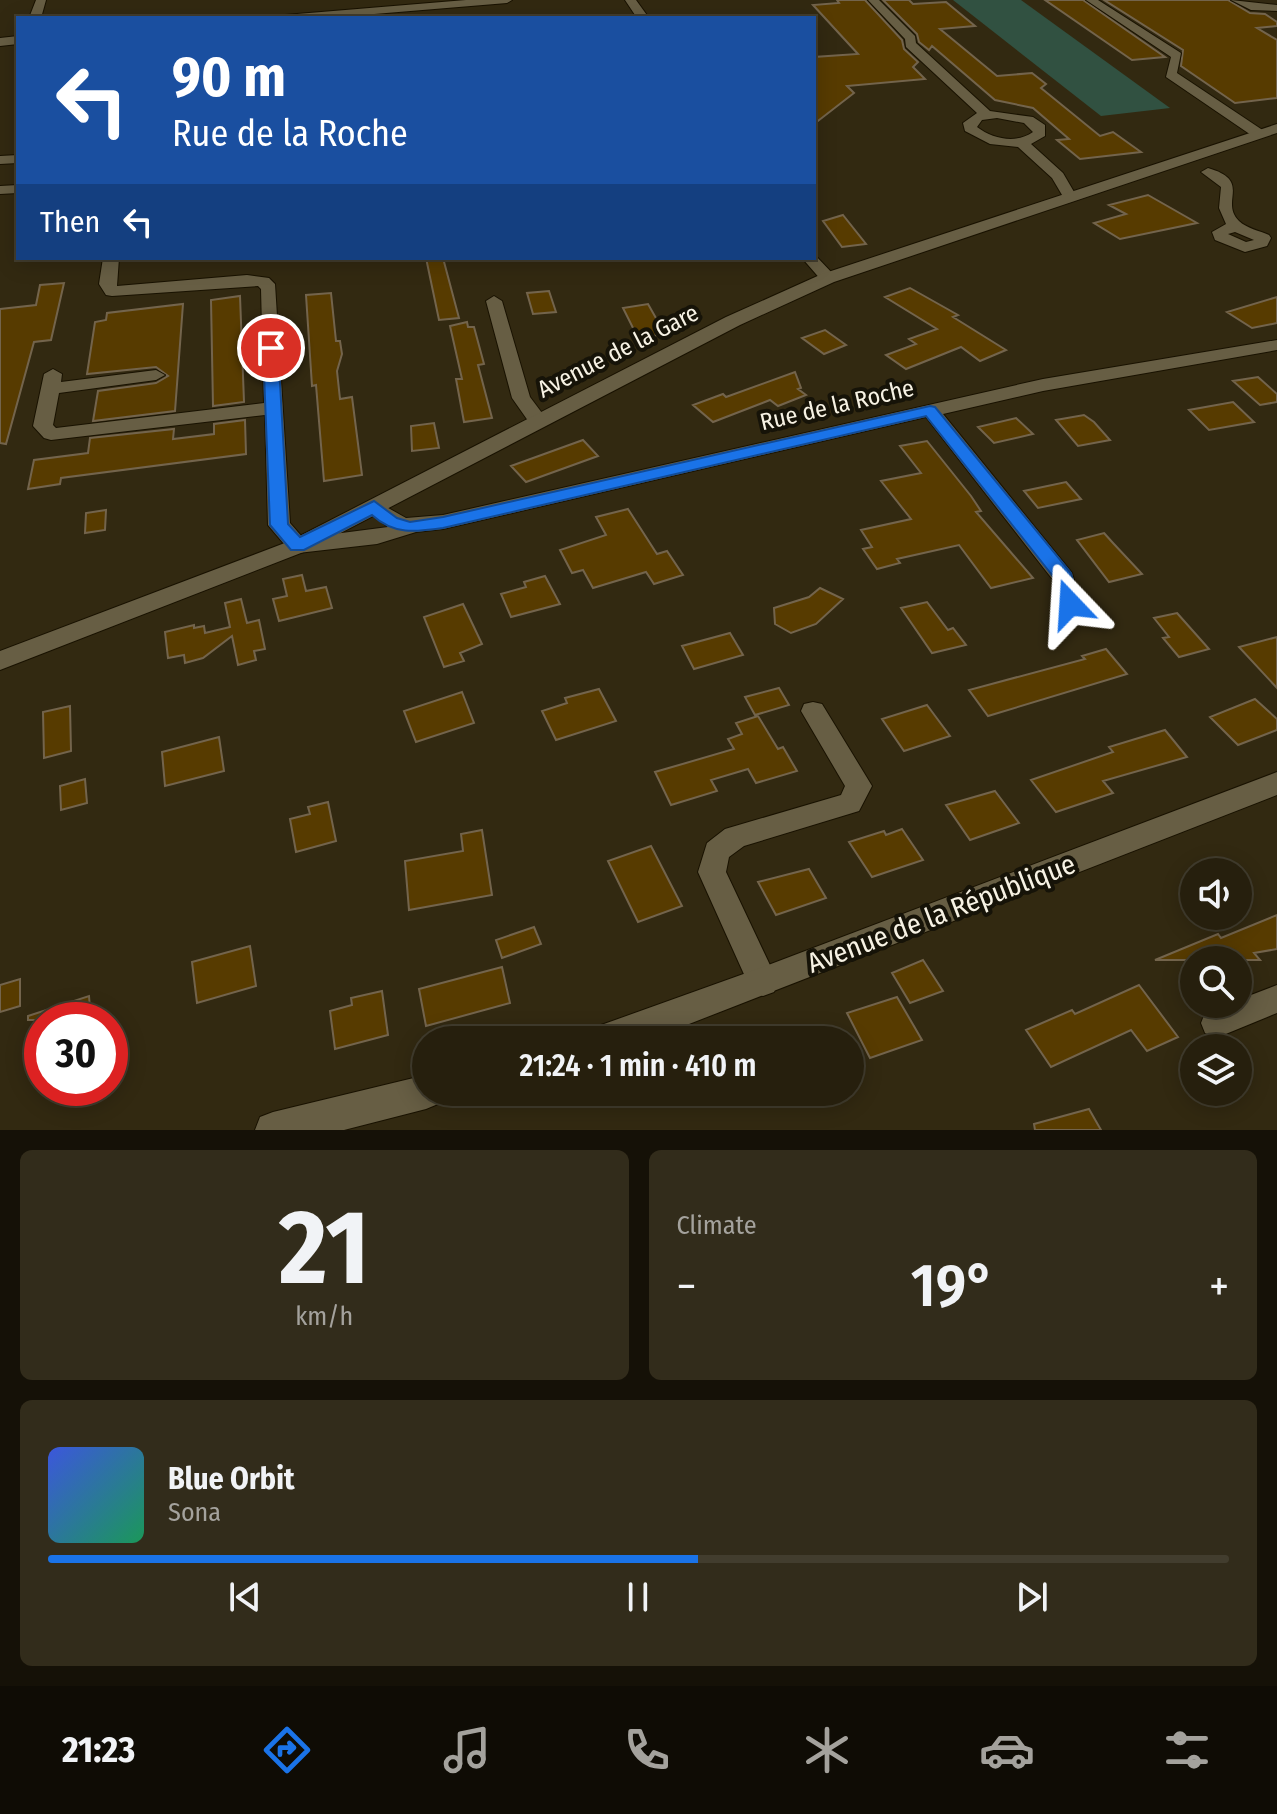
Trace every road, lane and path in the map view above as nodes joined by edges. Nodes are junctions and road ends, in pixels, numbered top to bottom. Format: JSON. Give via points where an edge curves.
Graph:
{"nodes":[{"id":1,"x":507,"y":0,"type":"edge"},
{"id":2,"x":873,"y":0,"type":"edge"},
{"id":3,"x":1091,"y":0,"type":"edge"},
{"id":4,"x":1236,"y":0,"type":"edge"},
{"id":5,"x":1277,"y":8,"type":"edge"},
{"id":6,"x":382,"y":14,"type":"edge"},
{"id":7,"x":334,"y":16,"type":"edge"},
{"id":8,"x":986,"y":115,"type":"junction"},
{"id":9,"x":1270,"y":130,"type":"edge"},
{"id":10,"x":1021,"y":142,"type":"junction"},
{"id":11,"x":1208,"y":172,"type":"dead end"},
{"id":12,"x":1058,"y":176,"type":"junction"},
{"id":13,"x":1094,"y":190,"type":"junction"},
{"id":14,"x":1070,"y":197,"type":"junction"},
{"id":15,"x":1235,"y":226,"type":"dead end"},
{"id":16,"x":111,"y":260,"type":"edge"},
{"id":17,"x":812,"y":260,"type":"edge"},
{"id":18,"x":828,"y":278,"type":"junction"},
{"id":19,"x":494,"y":301,"type":"dead end"},
{"id":20,"x":1277,"y":345,"type":"edge"},
{"id":21,"x":156,"y":375,"type":"dead end"},
{"id":22,"x":272,"y":408,"type":"junction"},
{"id":23,"x":930,"y":410,"type":"junction"},
{"id":24,"x":538,"y":421,"type":"junction"},
{"id":25,"x":374,"y":507,"type":"junction"},
{"id":26,"x":410,"y":527,"type":"junction"},
{"id":27,"x":298,"y":546,"type":"junction"},
{"id":28,"x":1070,"y":604,"type":"dead end"},
{"id":29,"x":0,"y":661,"type":"edge"},
{"id":30,"x":813,"y":711,"type":"dead end"},
{"id":31,"x":1277,"y":783,"type":"edge"},
{"id":32,"x":763,"y":982,"type":"junction"},
{"id":33,"x":1277,"y":999,"type":"edge"},
{"id":34,"x":1216,"y":1023,"type":"dead end"},
{"id":35,"x":642,"y":1026,"type":"edge"},
{"id":36,"x":412,"y":1095,"type":"edge"},
{"id":37,"x":273,"y":1130,"type":"edge"}],
"edges":[{"from":1,"to":6,"type":"street"},
{"from":2,"to":8,"type":"street","via":[[904,28],[910,44]]},
{"from":3,"to":9,"type":"street","via":[[1177,56],[1170,74],[1236,120]]},
{"from":4,"to":5,"type":"street"},
{"from":6,"to":7,"type":"street"},
{"from":8,"to":10,"type":"street","via":[[970,123],[973,132]]},
{"from":8,"to":10,"type":"street","via":[[1019,116],[1040,128],[1037,137]]},
{"from":9,"to":13,"type":"street","name":"Avenue de la Gare"},
{"from":10,"to":12,"type":"street"},
{"from":11,"to":15,"type":"street","via":[[1228,187],[1224,205]]},
{"from":12,"to":13,"type":"street"},
{"from":12,"to":14,"type":"street"},
{"from":13,"to":14,"type":"street","name":"Avenue de la Gare"},
{"from":14,"to":18,"type":"street","name":"Avenue de la Gare"},
{"from":16,"to":22,"type":"street","via":[[107,284],[112,291],[263,281],[269,288]]},
{"from":17,"to":18,"type":"street"},
{"from":18,"to":24,"type":"street","name":"Avenue de la Gare"},
{"from":19,"to":24,"type":"street","via":[[521,398]]},
{"from":20,"to":23,"type":"street","name":"Rue de la Roche","via":[[1119,370]]},
{"from":21,"to":22,"type":"street","via":[[52,382],[43,426],[51,434]]},
{"from":22,"to":27,"type":"street","via":[[279,525]]},
{"from":23,"to":26,"type":"street","name":"Rue de la Roche"},
{"from":23,"to":28,"type":"street","via":[[1064,578]]},
{"from":24,"to":25,"type":"street","name":"Avenue de la Gare"},
{"from":25,"to":26,"type":"street","via":[[391,522]]},
{"from":25,"to":27,"type":"street","name":"Avenue de la Gare"},
{"from":26,"to":27,"type":"street","name":"Rue de la Roche","via":[[377,537]]},
{"from":27,"to":29,"type":"street","name":"Avenue de la Gare"},
{"from":30,"to":32,"type":"street","via":[[859,786],[850,803],[735,837],[717,851],[712,872]]},
{"from":31,"to":32,"type":"street","name":"Avenue de la République"},
{"from":32,"to":35,"type":"street","name":"Avenue de la République"},
{"from":33,"to":34,"type":"street"},
{"from":36,"to":37,"type":"street"}]}
